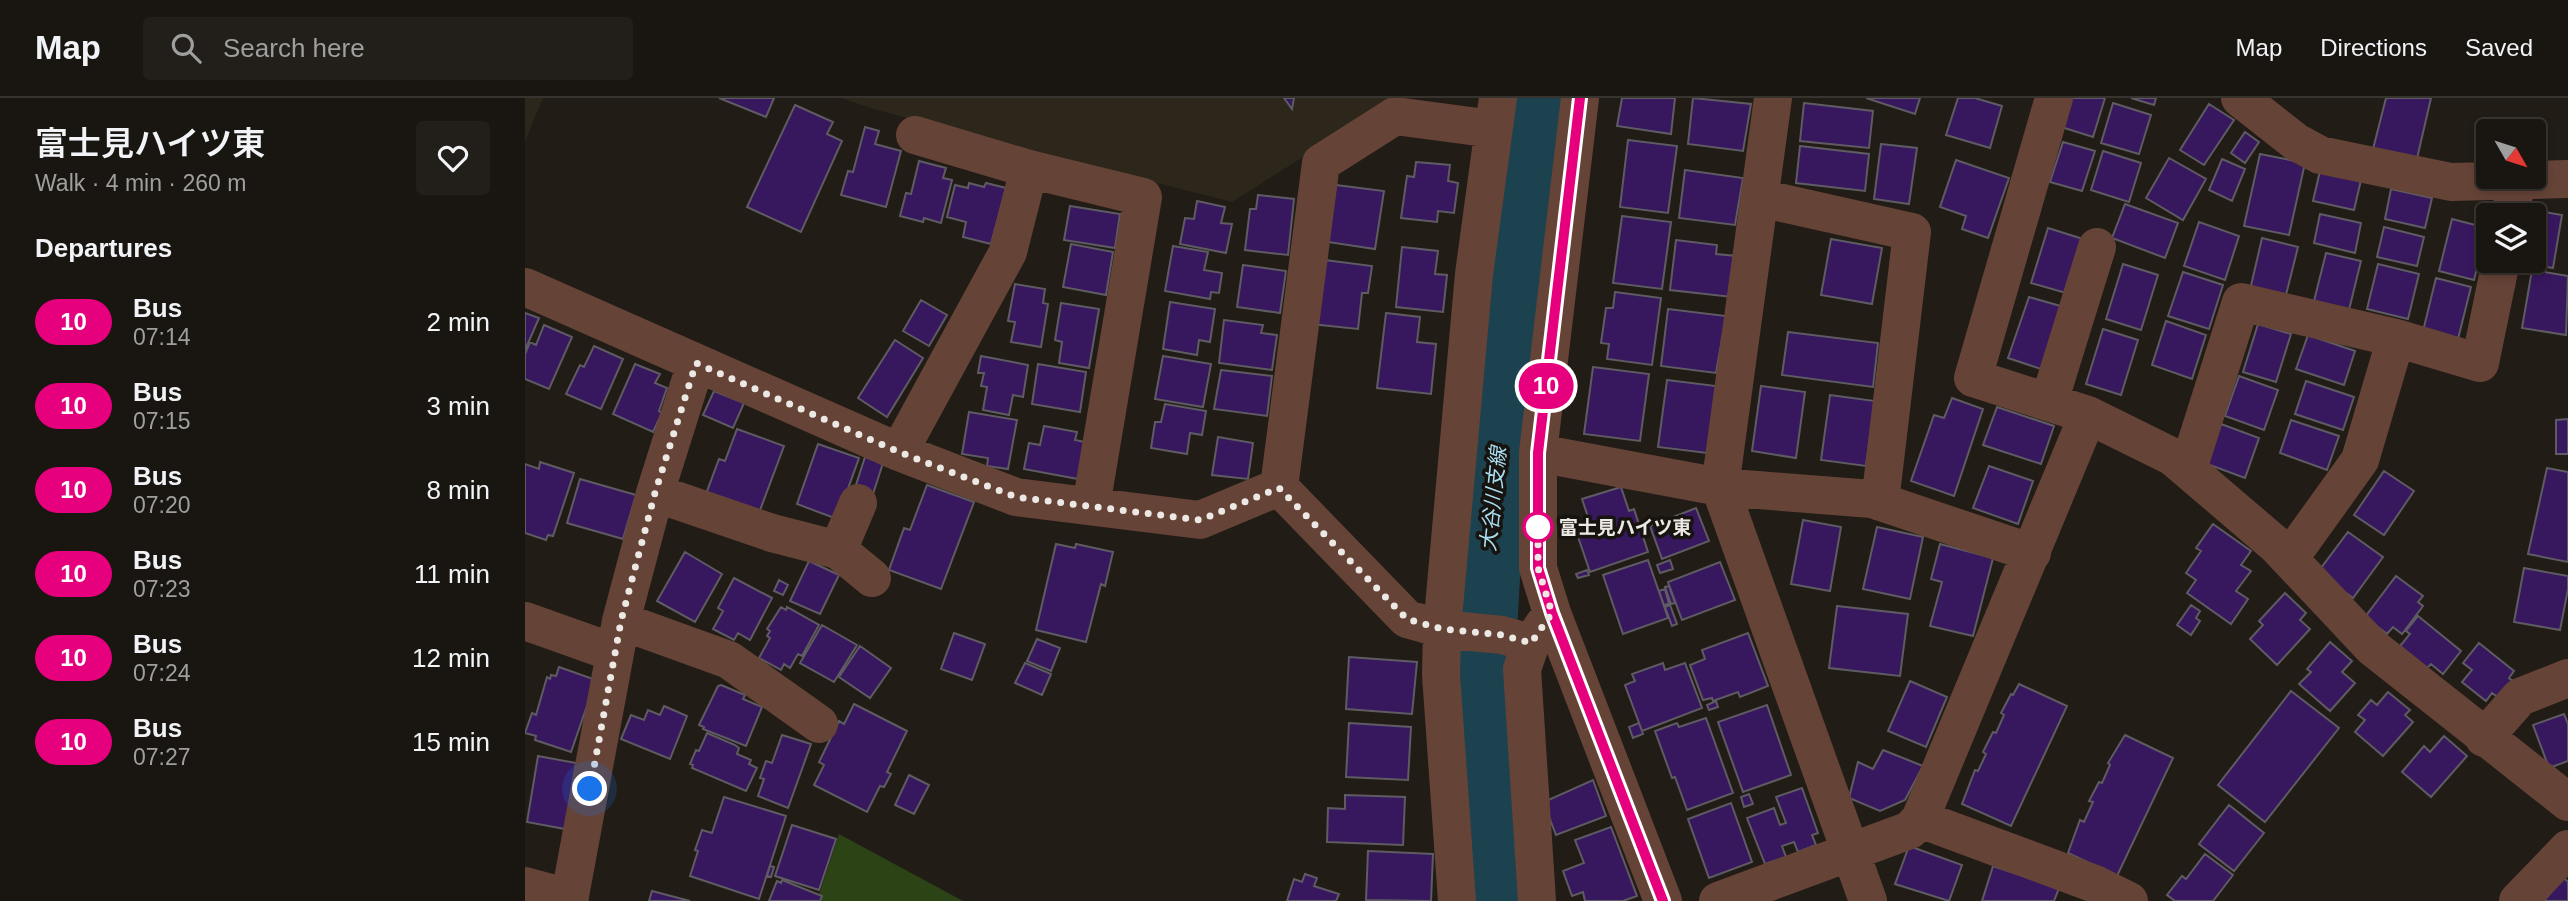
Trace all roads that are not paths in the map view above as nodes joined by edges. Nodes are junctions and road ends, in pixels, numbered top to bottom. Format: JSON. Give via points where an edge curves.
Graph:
{"nodes":[{"id":1,"x":1580,"y":98,"type":"edge"},
{"id":2,"x":1773,"y":98,"type":"edge"},
{"id":3,"x":2054,"y":98,"type":"edge"},
{"id":4,"x":2240,"y":98,"type":"edge"},
{"id":5,"x":1495,"y":113,"type":"edge"},
{"id":6,"x":915,"y":135,"type":"dead end"},
{"id":7,"x":1029,"y":169,"type":"junction"},
{"id":8,"x":2568,"y":179,"type":"edge"},
{"id":9,"x":1760,"y":198,"type":"junction"},
{"id":10,"x":2513,"y":198,"type":"edge"},
{"id":11,"x":2097,"y":247,"type":"dead end"},
{"id":12,"x":2499,"y":273,"type":"edge"},
{"id":13,"x":525,"y":287,"type":"edge"},
{"id":14,"x":2396,"y":338,"type":"junction"},
{"id":15,"x":696,"y":363,"type":"junction"},
{"id":16,"x":2049,"y":402,"type":"junction"},
{"id":17,"x":2088,"y":415,"type":"junction"},
{"id":18,"x":899,"y":452,"type":"junction"},
{"id":19,"x":1538,"y":453,"type":"junction"},
{"id":20,"x":2187,"y":469,"type":"junction"},
{"id":21,"x":1720,"y":487,"type":"junction"},
{"id":22,"x":1279,"y":488,"type":"junction"},
{"id":23,"x":655,"y":493,"type":"junction"},
{"id":24,"x":1880,"y":502,"type":"junction"},
{"id":25,"x":858,"y":503,"type":"dead end"},
{"id":26,"x":1091,"y":506,"type":"junction"},
{"id":27,"x":838,"y":550,"type":"junction"},
{"id":28,"x":2032,"y":553,"type":"junction"},
{"id":29,"x":2289,"y":559,"type":"junction"},
{"id":30,"x":872,"y":578,"type":"dead end"},
{"id":31,"x":525,"y":621,"type":"edge"},
{"id":32,"x":1451,"y":630,"type":"junction"},
{"id":33,"x":1528,"y":630,"type":"junction"},
{"id":34,"x":618,"y":637,"type":"junction"},
{"id":35,"x":2568,"y":678,"type":"edge"},
{"id":36,"x":819,"y":724,"type":"dead end"},
{"id":37,"x":2484,"y":738,"type":"junction"},
{"id":38,"x":2568,"y":802,"type":"edge"},
{"id":39,"x":1920,"y":819,"type":"junction"},
{"id":40,"x":2568,"y":849,"type":"edge"},
{"id":41,"x":1849,"y":853,"type":"junction"},
{"id":42,"x":525,"y":886,"type":"edge"},
{"id":43,"x":1877,"y":898,"type":"edge"},
{"id":44,"x":570,"y":899,"type":"edge"},
{"id":45,"x":1457,"y":901,"type":"edge"},
{"id":46,"x":1537,"y":901,"type":"edge"},
{"id":47,"x":1663,"y":901,"type":"edge"},
{"id":48,"x":1718,"y":901,"type":"edge"},
{"id":49,"x":2129,"y":901,"type":"edge"},
{"id":50,"x":2518,"y":901,"type":"edge"}],
"edges":[{"from":1,"to":19,"type":"street"},
{"from":2,"to":9,"type":"street"},
{"from":3,"to":16,"type":"street","via":[[1973,378]]},
{"from":4,"to":10,"type":"street","via":[[2295,142],[2320,155]]},
{"from":5,"to":22,"type":"street","via":[[1395,116],[1321,163]]},
{"from":5,"to":32,"type":"street","via":[[1474,274]]},
{"from":6,"to":7,"type":"street"},
{"from":7,"to":18,"type":"street","via":[[1008,252]]},
{"from":7,"to":26,"type":"street","via":[[1143,197]]},
{"from":8,"to":10,"type":"street"},
{"from":9,"to":21,"type":"street"},
{"from":9,"to":24,"type":"street","via":[[1912,232]]},
{"from":11,"to":16,"type":"street"},
{"from":12,"to":14,"type":"street","via":[[2480,363]]},
{"from":13,"to":15,"type":"street"},
{"from":14,"to":20,"type":"street","via":[[2241,302]]},
{"from":14,"to":29,"type":"street","via":[[2360,460]]},
{"from":15,"to":18,"type":"street"},
{"from":15,"to":23,"type":"street"},
{"from":16,"to":17,"type":"street"},
{"from":17,"to":20,"type":"street","via":[[2173,457]]},
{"from":17,"to":28,"type":"street"},
{"from":18,"to":26,"type":"street","via":[[1016,497]]},
{"from":19,"to":21,"type":"street"},
{"from":19,"to":33,"type":"street","via":[[1538,568]]},
{"from":20,"to":29,"type":"street"},
{"from":21,"to":24,"type":"street"},
{"from":21,"to":41,"type":"street"},
{"from":22,"to":26,"type":"street","via":[[1200,520]]},
{"from":22,"to":32,"type":"street","via":[[1407,619]]},
{"from":23,"to":27,"type":"street"},
{"from":23,"to":34,"type":"street"},
{"from":24,"to":28,"type":"street"},
{"from":25,"to":27,"type":"street"},
{"from":27,"to":30,"type":"street"},
{"from":28,"to":39,"type":"street"},
{"from":29,"to":37,"type":"street","via":[[2372,647]]},
{"from":31,"to":34,"type":"street"},
{"from":32,"to":33,"type":"street"},
{"from":32,"to":45,"type":"street","via":[[1441,675]]},
{"from":33,"to":46,"type":"street","via":[[1522,669]]},
{"from":33,"to":47,"type":"street"},
{"from":34,"to":36,"type":"street","via":[[729,660]]},
{"from":34,"to":44,"type":"street"},
{"from":35,"to":37,"type":"street","via":[[2520,696]]},
{"from":37,"to":38,"type":"street"},
{"from":39,"to":41,"type":"street","via":[[1910,830]]},
{"from":39,"to":49,"type":"street"},
{"from":40,"to":50,"type":"street"},
{"from":41,"to":43,"type":"street"},
{"from":41,"to":48,"type":"street"},
{"from":42,"to":44,"type":"street"}]}
